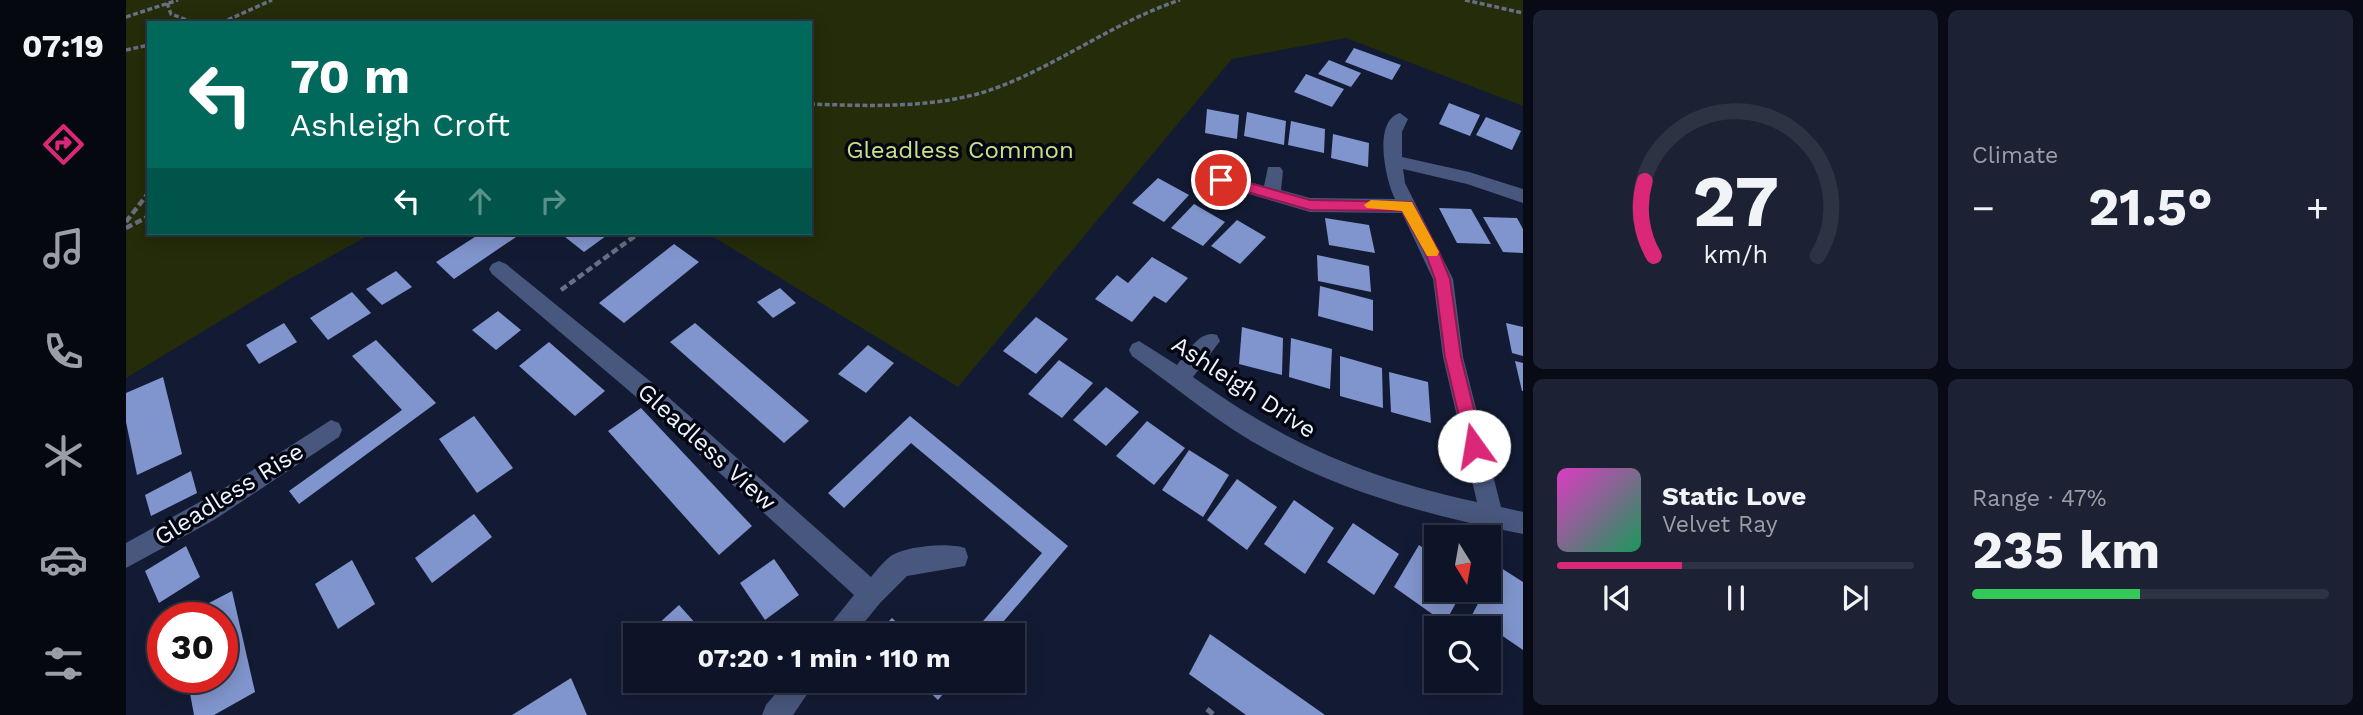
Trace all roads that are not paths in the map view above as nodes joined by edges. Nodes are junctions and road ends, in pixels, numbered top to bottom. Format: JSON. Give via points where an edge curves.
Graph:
{"nodes":[{"id":1,"x":1400,"y":119,"type":"dead end"},
{"id":2,"x":1393,"y":161,"type":"junction"},
{"id":3,"x":1274,"y":171,"type":"dead end"},
{"id":4,"x":1221,"y":180,"type":"dead end"},
{"id":5,"x":1272,"y":196,"type":"junction"},
{"id":6,"x":1523,"y":196,"type":"edge"},
{"id":7,"x":1407,"y":206,"type":"junction"},
{"id":8,"x":499,"y":270,"type":"dead end"},
{"id":9,"x":1210,"y":341,"type":"dead end"},
{"id":10,"x":1139,"y":350,"type":"dead end"},
{"id":11,"x":1180,"y":378,"type":"junction"},
{"id":12,"x":331,"y":429,"type":"dead end"},
{"id":13,"x":1492,"y":517,"type":"junction"},
{"id":14,"x":1523,"y":523,"type":"edge"},
{"id":15,"x":126,"y":556,"type":"edge"},
{"id":16,"x":956,"y":557,"type":"dead end"},
{"id":17,"x":871,"y":594,"type":"junction"},
{"id":18,"x":848,"y":623,"type":"edge"},
{"id":19,"x":793,"y":693,"type":"edge"},
{"id":20,"x":776,"y":715,"type":"edge"}],
"edges":[{"from":1,"to":2,"type":"street","via":[[1394,132]]},
{"from":2,"to":6,"type":"street"},
{"from":2,"to":7,"type":"street","via":[[1396,183]]},
{"from":3,"to":5,"type":"street"},
{"from":4,"to":5,"type":"street"},
{"from":5,"to":7,"type":"street","via":[[1310,205]]},
{"from":7,"to":13,"type":"street","via":[[1443,279],[1453,357]]},
{"from":8,"to":17,"type":"street","name":"Gleadless View","via":[[757,489]]},
{"from":9,"to":11,"type":"street"},
{"from":10,"to":11,"type":"street","name":"Ashleigh Drive"},
{"from":11,"to":13,"type":"street","name":"Ashleigh Drive","via":[[1273,442],[1314,463],[1376,486]]},
{"from":12,"to":15,"type":"street","name":"Gleadless Rise","via":[[257,483]]},
{"from":13,"to":14,"type":"street","name":"Ashleigh Drive"},
{"from":16,"to":17,"type":"street","via":[[900,565]]},
{"from":17,"to":18,"type":"street"},
{"from":19,"to":20,"type":"street"}]}
